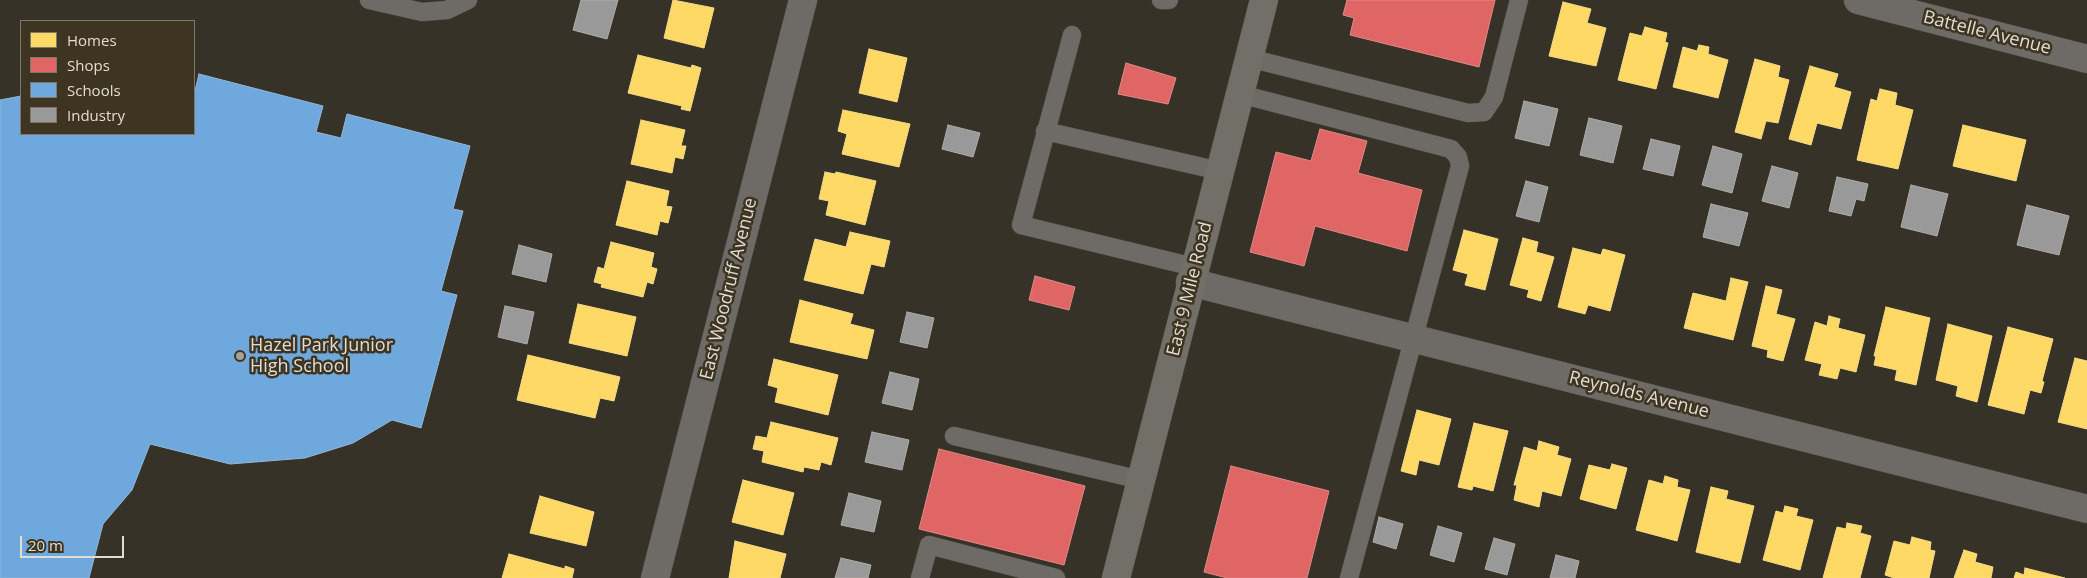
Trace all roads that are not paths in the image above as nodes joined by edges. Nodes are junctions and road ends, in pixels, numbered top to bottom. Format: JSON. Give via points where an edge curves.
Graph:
{"nodes":[{"id":1,"x":368,"y":0,"type":"edge"},
{"id":2,"x":468,"y":0,"type":"edge"},
{"id":3,"x":803,"y":0,"type":"edge"},
{"id":4,"x":1162,"y":0,"type":"edge"},
{"id":5,"x":1169,"y":0,"type":"edge"},
{"id":6,"x":1264,"y":0,"type":"edge"},
{"id":7,"x":1519,"y":0,"type":"edge"},
{"id":8,"x":1858,"y":0,"type":"edge"},
{"id":9,"x":1072,"y":35,"type":"dead end"},
{"id":10,"x":1249,"y":58,"type":"junction"},
{"id":11,"x":2087,"y":59,"type":"edge"},
{"id":12,"x":1240,"y":94,"type":"junction"},
{"id":13,"x":1045,"y":131,"type":"junction"},
{"id":14,"x":1220,"y":171,"type":"junction"},
{"id":15,"x":1192,"y":274,"type":"junction"},
{"id":16,"x":1413,"y":338,"type":"junction"},
{"id":17,"x":954,"y":436,"type":"dead end"},
{"id":18,"x":1141,"y":480,"type":"junction"},
{"id":19,"x":2087,"y":509,"type":"edge"},
{"id":20,"x":655,"y":578,"type":"edge"},
{"id":21,"x":920,"y":578,"type":"edge"},
{"id":22,"x":1056,"y":578,"type":"edge"},
{"id":23,"x":1116,"y":578,"type":"edge"},
{"id":24,"x":1349,"y":578,"type":"edge"}],
"edges":[{"from":1,"to":2,"type":"lane","via":[[422,12],[447,10]]},
{"from":3,"to":20,"type":"street","name":"East Woodruff Avenue"},
{"from":4,"to":5,"type":"lane"},
{"from":6,"to":10,"type":"main road","name":"East 9 Mile Road"},
{"from":7,"to":10,"type":"lane","via":[[1494,97],[1484,112],[1468,113]]},
{"from":8,"to":11,"type":"street","name":"Battelle Avenue"},
{"from":9,"to":13,"type":"lane"},
{"from":10,"to":12,"type":"main road","name":"East 9 Mile Road"},
{"from":12,"to":14,"type":"main road","name":"East 9 Mile Road"},
{"from":12,"to":16,"type":"lane","via":[[1451,149],[1458,157],[1460,166]]},
{"from":13,"to":14,"type":"lane"},
{"from":13,"to":15,"type":"lane","via":[[1021,225]]},
{"from":14,"to":15,"type":"main road","name":"East 9 Mile Road"},
{"from":15,"to":16,"type":"street","name":"Reynolds Avenue"},
{"from":15,"to":18,"type":"main road","name":"East 9 Mile Road"},
{"from":16,"to":19,"type":"street","name":"Reynolds Avenue"},
{"from":16,"to":24,"type":"lane"},
{"from":17,"to":18,"type":"lane"},
{"from":18,"to":23,"type":"main road","name":"East 9 Mile Road"},
{"from":21,"to":22,"type":"lane","via":[[929,545]]}]}
